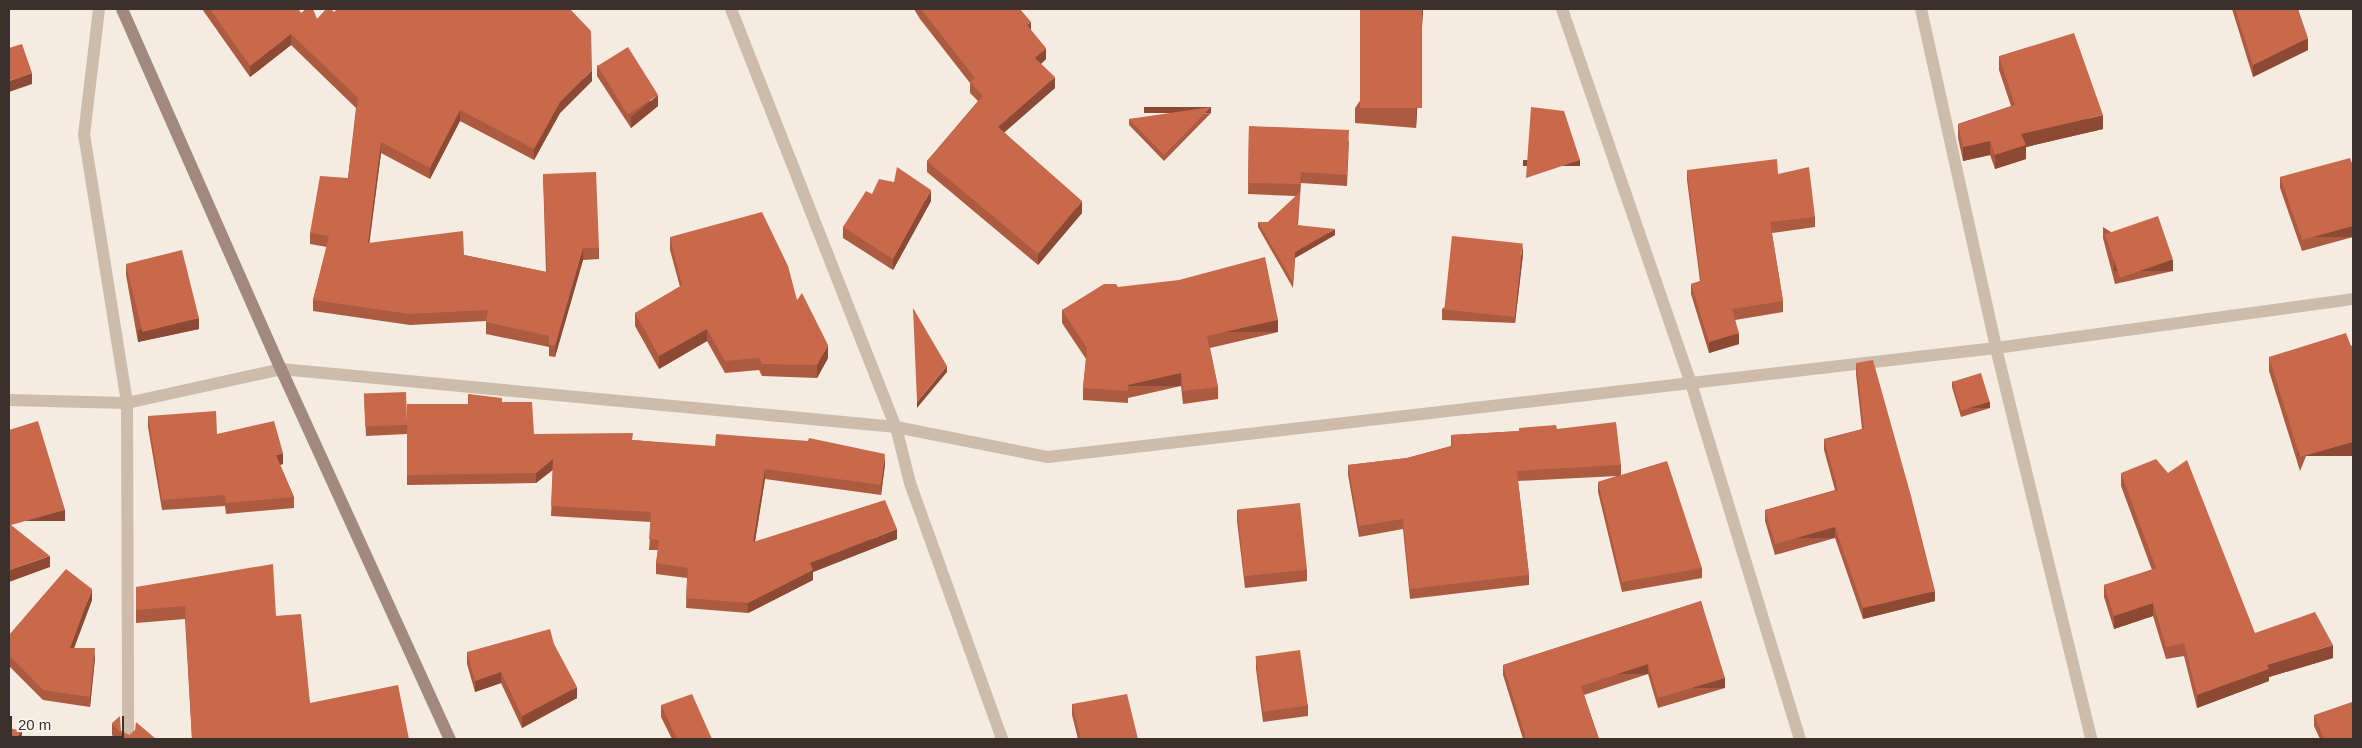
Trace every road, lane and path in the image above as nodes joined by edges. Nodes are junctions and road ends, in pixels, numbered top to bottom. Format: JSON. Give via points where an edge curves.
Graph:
{"nodes":[{"id":1,"x":99,"y":9,"type":"edge"},
{"id":2,"x":122,"y":9,"type":"edge"},
{"id":3,"x":730,"y":9,"type":"edge"},
{"id":4,"x":1562,"y":9,"type":"edge"},
{"id":5,"x":1920,"y":9,"type":"edge"},
{"id":6,"x":2353,"y":299,"type":"edge"},
{"id":7,"x":1996,"y":348,"type":"junction"},
{"id":8,"x":281,"y":369,"type":"junction"},
{"id":9,"x":1691,"y":384,"type":"junction"},
{"id":10,"x":9,"y":400,"type":"edge"},
{"id":11,"x":127,"y":403,"type":"junction"},
{"id":12,"x":896,"y":427,"type":"junction"},
{"id":13,"x":128,"y":739,"type":"edge"},
{"id":14,"x":450,"y":739,"type":"edge"},
{"id":15,"x":1002,"y":739,"type":"edge"},
{"id":16,"x":1800,"y":739,"type":"edge"},
{"id":17,"x":2091,"y":739,"type":"edge"}],
"edges":[{"from":1,"to":11,"type":"street","via":[[84,134]]},
{"from":2,"to":8,"type":"street"},
{"from":3,"to":12,"type":"street"},
{"from":4,"to":9,"type":"street"},
{"from":5,"to":7,"type":"street"},
{"from":6,"to":7,"type":"street"},
{"from":7,"to":9,"type":"street"},
{"from":7,"to":17,"type":"street"},
{"from":8,"to":11,"type":"street"},
{"from":8,"to":12,"type":"street"},
{"from":8,"to":14,"type":"street"},
{"from":9,"to":12,"type":"street","via":[[1048,457]]},
{"from":9,"to":16,"type":"street"},
{"from":10,"to":11,"type":"street"},
{"from":11,"to":13,"type":"street"},
{"from":12,"to":15,"type":"street","via":[[910,483]]}]}
